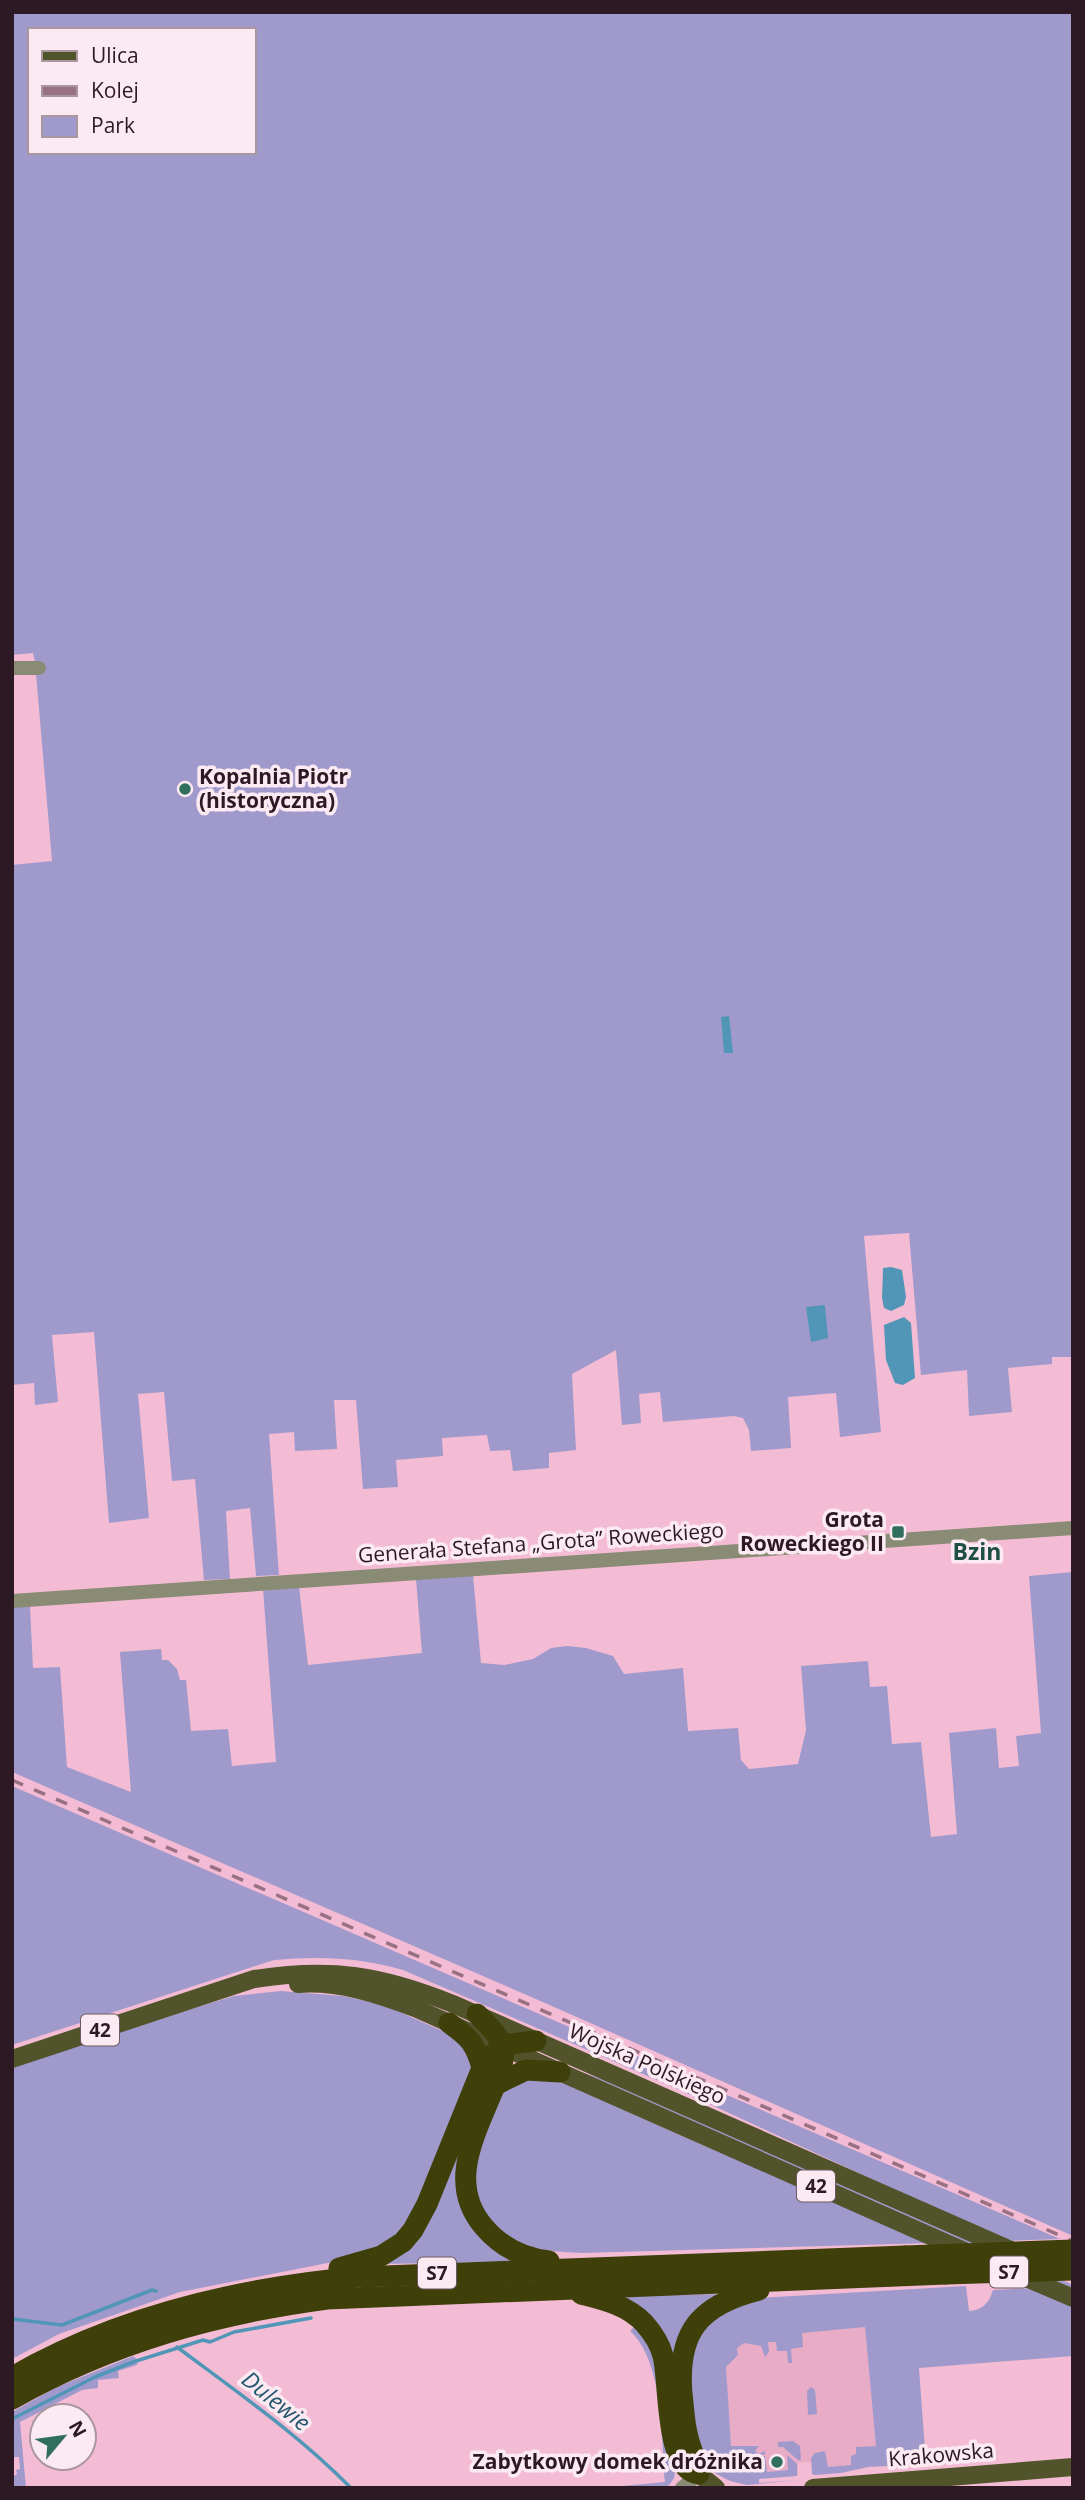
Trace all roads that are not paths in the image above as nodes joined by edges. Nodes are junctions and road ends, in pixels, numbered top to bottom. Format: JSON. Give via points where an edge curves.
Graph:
{"nodes":[{"id":1,"x":12,"y":668,"type":"edge"},
{"id":2,"x":39,"y":668,"type":"dead end"},
{"id":3,"x":1073,"y":1528,"type":"edge"},
{"id":4,"x":12,"y":1601,"type":"edge"},
{"id":5,"x":187,"y":2001,"type":"junction"},
{"id":6,"x":477,"y":2014,"type":"junction"},
{"id":7,"x":449,"y":2023,"type":"junction"},
{"id":8,"x":536,"y":2041,"type":"junction"},
{"id":9,"x":501,"y":2045,"type":"junction"},
{"id":10,"x":12,"y":2059,"type":"edge"},
{"id":11,"x":482,"y":2068,"type":"junction"},
{"id":12,"x":560,"y":2072,"type":"junction"},
{"id":13,"x":495,"y":2085,"type":"junction"},
{"id":14,"x":1073,"y":2250,"type":"edge"},
{"id":15,"x":594,"y":2268,"type":"junction"},
{"id":16,"x":1073,"y":2270,"type":"edge"},
{"id":17,"x":1073,"y":2278,"type":"edge"},
{"id":18,"x":798,"y":2280,"type":"junction"},
{"id":19,"x":281,"y":2285,"type":"junction"},
{"id":20,"x":562,"y":2288,"type":"junction"},
{"id":21,"x":1073,"y":2298,"type":"edge"},
{"id":22,"x":12,"y":2377,"type":"edge"},
{"id":23,"x":12,"y":2399,"type":"edge"},
{"id":24,"x":1073,"y":2467,"type":"edge"},
{"id":25,"x":699,"y":2474,"type":"junction"},
{"id":26,"x":930,"y":2483,"type":"edge"},
{"id":27,"x":682,"y":2488,"type":"edge"},
{"id":28,"x":716,"y":2488,"type":"edge"},
{"id":29,"x":813,"y":2488,"type":"edge"}],
"edges":[{"from":1,"to":2,"type":"street"},
{"from":3,"to":4,"type":"street","name":"Generała Stefana „Grota” Roweckiego"},
{"from":5,"to":6,"type":"main road","name":"Wojska Polskiego","number":"42","via":[[254,1979],[326,1972],[389,1981]]},
{"from":5,"to":7,"type":"main road","name":"Wojska Polskiego","number":"42","via":[[258,1987],[343,1986],[382,1995]]},
{"from":5,"to":10,"type":"main road","name":"Wojska Polskiego","number":"42"},
{"from":6,"to":8,"type":"main road","name":"Wojska Polskiego","number":"42"},
{"from":6,"to":9,"type":"highway","via":[[494,2030]]},
{"from":7,"to":9,"type":"main road","name":"Wojska Polskiego","number":"42"},
{"from":7,"to":11,"type":"highway","via":[[478,2049]]},
{"from":8,"to":9,"type":"highway"},
{"from":8,"to":17,"type":"main road","name":"Wojska Polskiego","number":"42"},
{"from":9,"to":11,"type":"highway"},
{"from":9,"to":12,"type":"main road","name":"Wojska Polskiego","number":"42"},
{"from":9,"to":13,"type":"highway","via":[[503,2058]]},
{"from":11,"to":19,"type":"highway","via":[[427,2204],[408,2236],[374,2259]]},
{"from":12,"to":13,"type":"highway","via":[[526,2070]]},
{"from":12,"to":21,"type":"main road","name":"Wojska Polskiego","number":"42"},
{"from":13,"to":15,"type":"highway","via":[[465,2163],[472,2208],[491,2234],[515,2252]]},
{"from":14,"to":15,"type":"highway","number":"S7","bridge":true},
{"from":15,"to":19,"type":"highway","number":"S7","via":[[358,2277]]},
{"from":16,"to":18,"type":"highway","number":"S7","bridge":true},
{"from":18,"to":20,"type":"highway","number":"S7"},
{"from":18,"to":25,"type":"highway","via":[[723,2302],[701,2319],[687,2340],[680,2363],[685,2423]]},
{"from":19,"to":22,"type":"highway","number":"S7","via":[[201,2301],[140,2320]]},
{"from":20,"to":23,"type":"highway","number":"S7","via":[[342,2297],[241,2312],[133,2343]]},
{"from":20,"to":25,"type":"highway","via":[[620,2306],[650,2330],[664,2359],[675,2446],[686,2469]]},
{"from":24,"to":26,"type":"main road","name":"Krakowska"},
{"from":25,"to":27,"type":"street"},
{"from":25,"to":28,"type":"main road"},
{"from":26,"to":29,"type":"main road","name":"Krakowska"}]}
